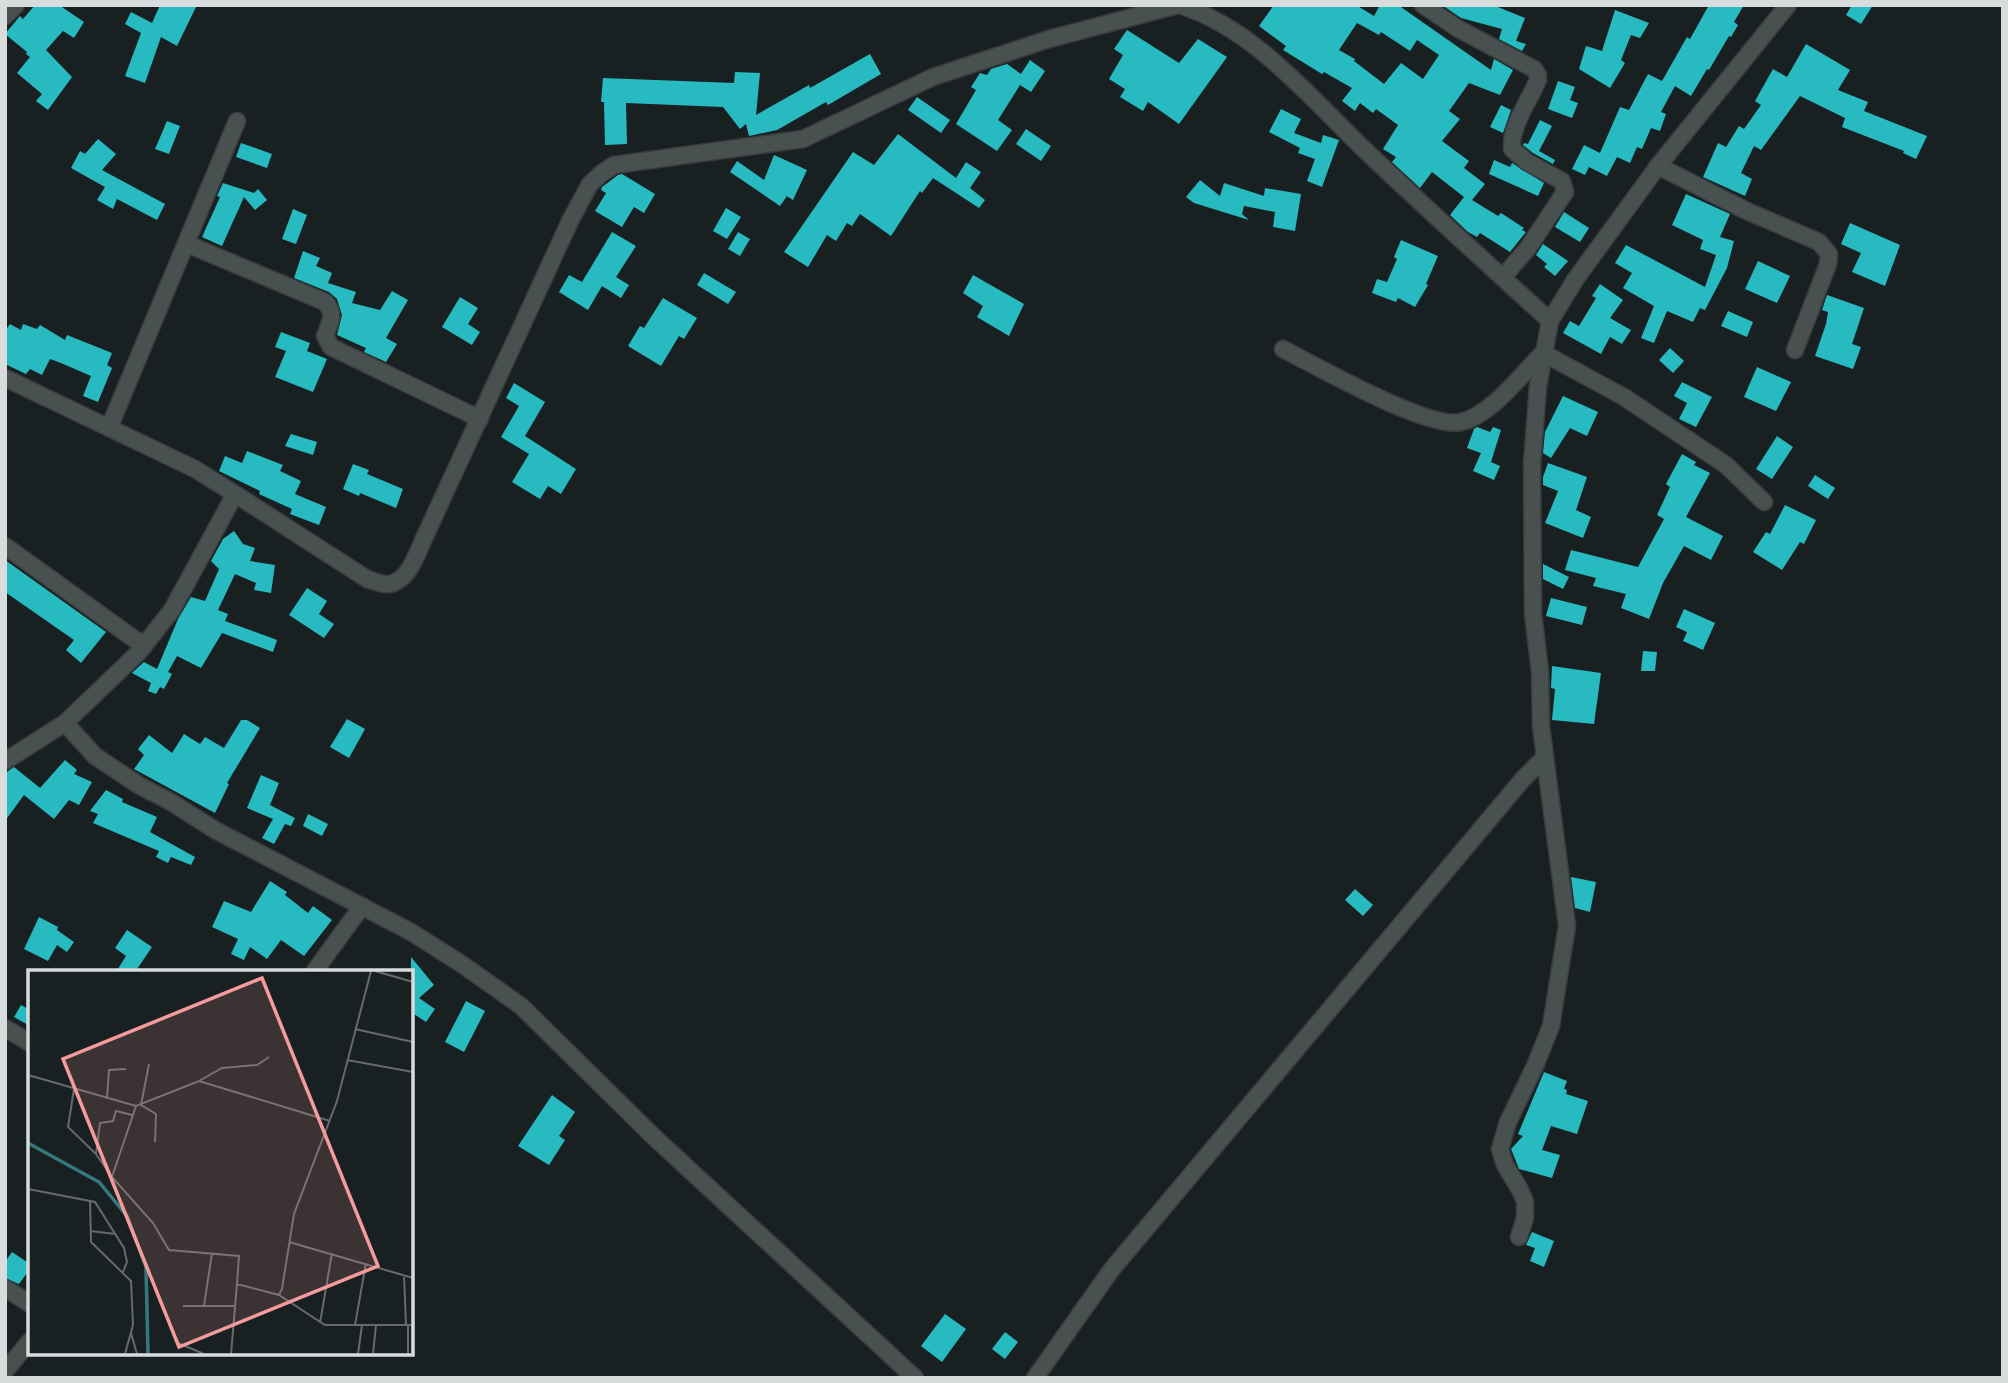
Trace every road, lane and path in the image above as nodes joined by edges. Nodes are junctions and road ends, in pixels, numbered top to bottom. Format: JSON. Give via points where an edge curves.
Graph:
{"nodes":[{"id":1,"x":16,"y":5,"type":"edge"},
{"id":2,"x":1179,"y":5,"type":"edge"},
{"id":3,"x":1423,"y":5,"type":"edge"},
{"id":4,"x":1788,"y":5,"type":"edge"},
{"id":5,"x":5,"y":16,"type":"edge"},
{"id":6,"x":237,"y":121,"type":"dead end"},
{"id":7,"x":1658,"y":166,"type":"junction"},
{"id":8,"x":187,"y":244,"type":"junction"},
{"id":9,"x":1503,"y":277,"type":"junction"},
{"id":10,"x":1550,"y":321,"type":"junction"},
{"id":11,"x":1283,"y":349,"type":"dead end"},
{"id":12,"x":1795,"y":350,"type":"dead end"},
{"id":13,"x":1543,"y":353,"type":"junction"},
{"id":14,"x":5,"y":378,"type":"edge"},
{"id":15,"x":481,"y":419,"type":"junction"},
{"id":16,"x":109,"y":428,"type":"junction"},
{"id":17,"x":235,"y":494,"type":"junction"},
{"id":18,"x":1764,"y":502,"type":"dead end"},
{"id":19,"x":5,"y":545,"type":"edge"},
{"id":20,"x":144,"y":646,"type":"junction"},
{"id":21,"x":65,"y":723,"type":"junction"},
{"id":22,"x":1545,"y":757,"type":"junction"},
{"id":23,"x":5,"y":761,"type":"edge"},
{"id":24,"x":362,"y":906,"type":"junction"},
{"id":25,"x":315,"y":970,"type":"edge"},
{"id":26,"x":5,"y":1028,"type":"edge"},
{"id":27,"x":28,"y":1042,"type":"edge"},
{"id":28,"x":1519,"y":1237,"type":"dead end"},
{"id":29,"x":5,"y":1288,"type":"edge"},
{"id":30,"x":28,"y":1303,"type":"edge"},
{"id":31,"x":28,"y":1343,"type":"edge"},
{"id":32,"x":5,"y":1371,"type":"edge"},
{"id":33,"x":915,"y":1378,"type":"edge"},
{"id":34,"x":1035,"y":1378,"type":"edge"}],
"edges":[{"from":1,"to":5,"type":"street"},
{"from":2,"to":9,"type":"street","via":[[1214,19],[1287,74]]},
{"from":2,"to":15,"type":"street","via":[[1049,39],[933,77],[803,139],[614,165],[586,190],[570,219]]},
{"from":3,"to":9,"type":"street","via":[[1538,75],[1515,129],[1512,149],[1562,181],[1565,192]]},
{"from":4,"to":7,"type":"street"},
{"from":6,"to":8,"type":"street"},
{"from":7,"to":10,"type":"street"},
{"from":7,"to":12,"type":"street","via":[[1826,248],[1828,264]]},
{"from":8,"to":15,"type":"street","via":[[325,302],[332,315],[325,336],[331,346]]},
{"from":8,"to":16,"type":"street"},
{"from":9,"to":10,"type":"street"},
{"from":10,"to":13,"type":"street"},
{"from":11,"to":13,"type":"street","via":[[1407,411],[1447,423],[1484,412]]},
{"from":13,"to":18,"type":"street","via":[[1624,397],[1726,465]]},
{"from":13,"to":22,"type":"street","via":[[1532,464],[1533,614]]},
{"from":14,"to":16,"type":"street"},
{"from":15,"to":17,"type":"street","via":[[407,572],[391,584],[367,579]]},
{"from":16,"to":17,"type":"street","via":[[195,469]]},
{"from":17,"to":20,"type":"street","via":[[179,598]]},
{"from":19,"to":20,"type":"street"},
{"from":20,"to":21,"type":"street"},
{"from":21,"to":23,"type":"street"},
{"from":21,"to":24,"type":"street","via":[[95,756],[140,786]]},
{"from":22,"to":28,"type":"street","via":[[1567,926],[1551,1026],[1500,1149],[1525,1201]]},
{"from":22,"to":34,"type":"street","via":[[1112,1269]]},
{"from":24,"to":25,"type":"street"},
{"from":24,"to":33,"type":"street","via":[[411,932],[521,1006],[663,1146]]},
{"from":26,"to":27,"type":"street"},
{"from":29,"to":30,"type":"street"},
{"from":31,"to":32,"type":"street"}]}
